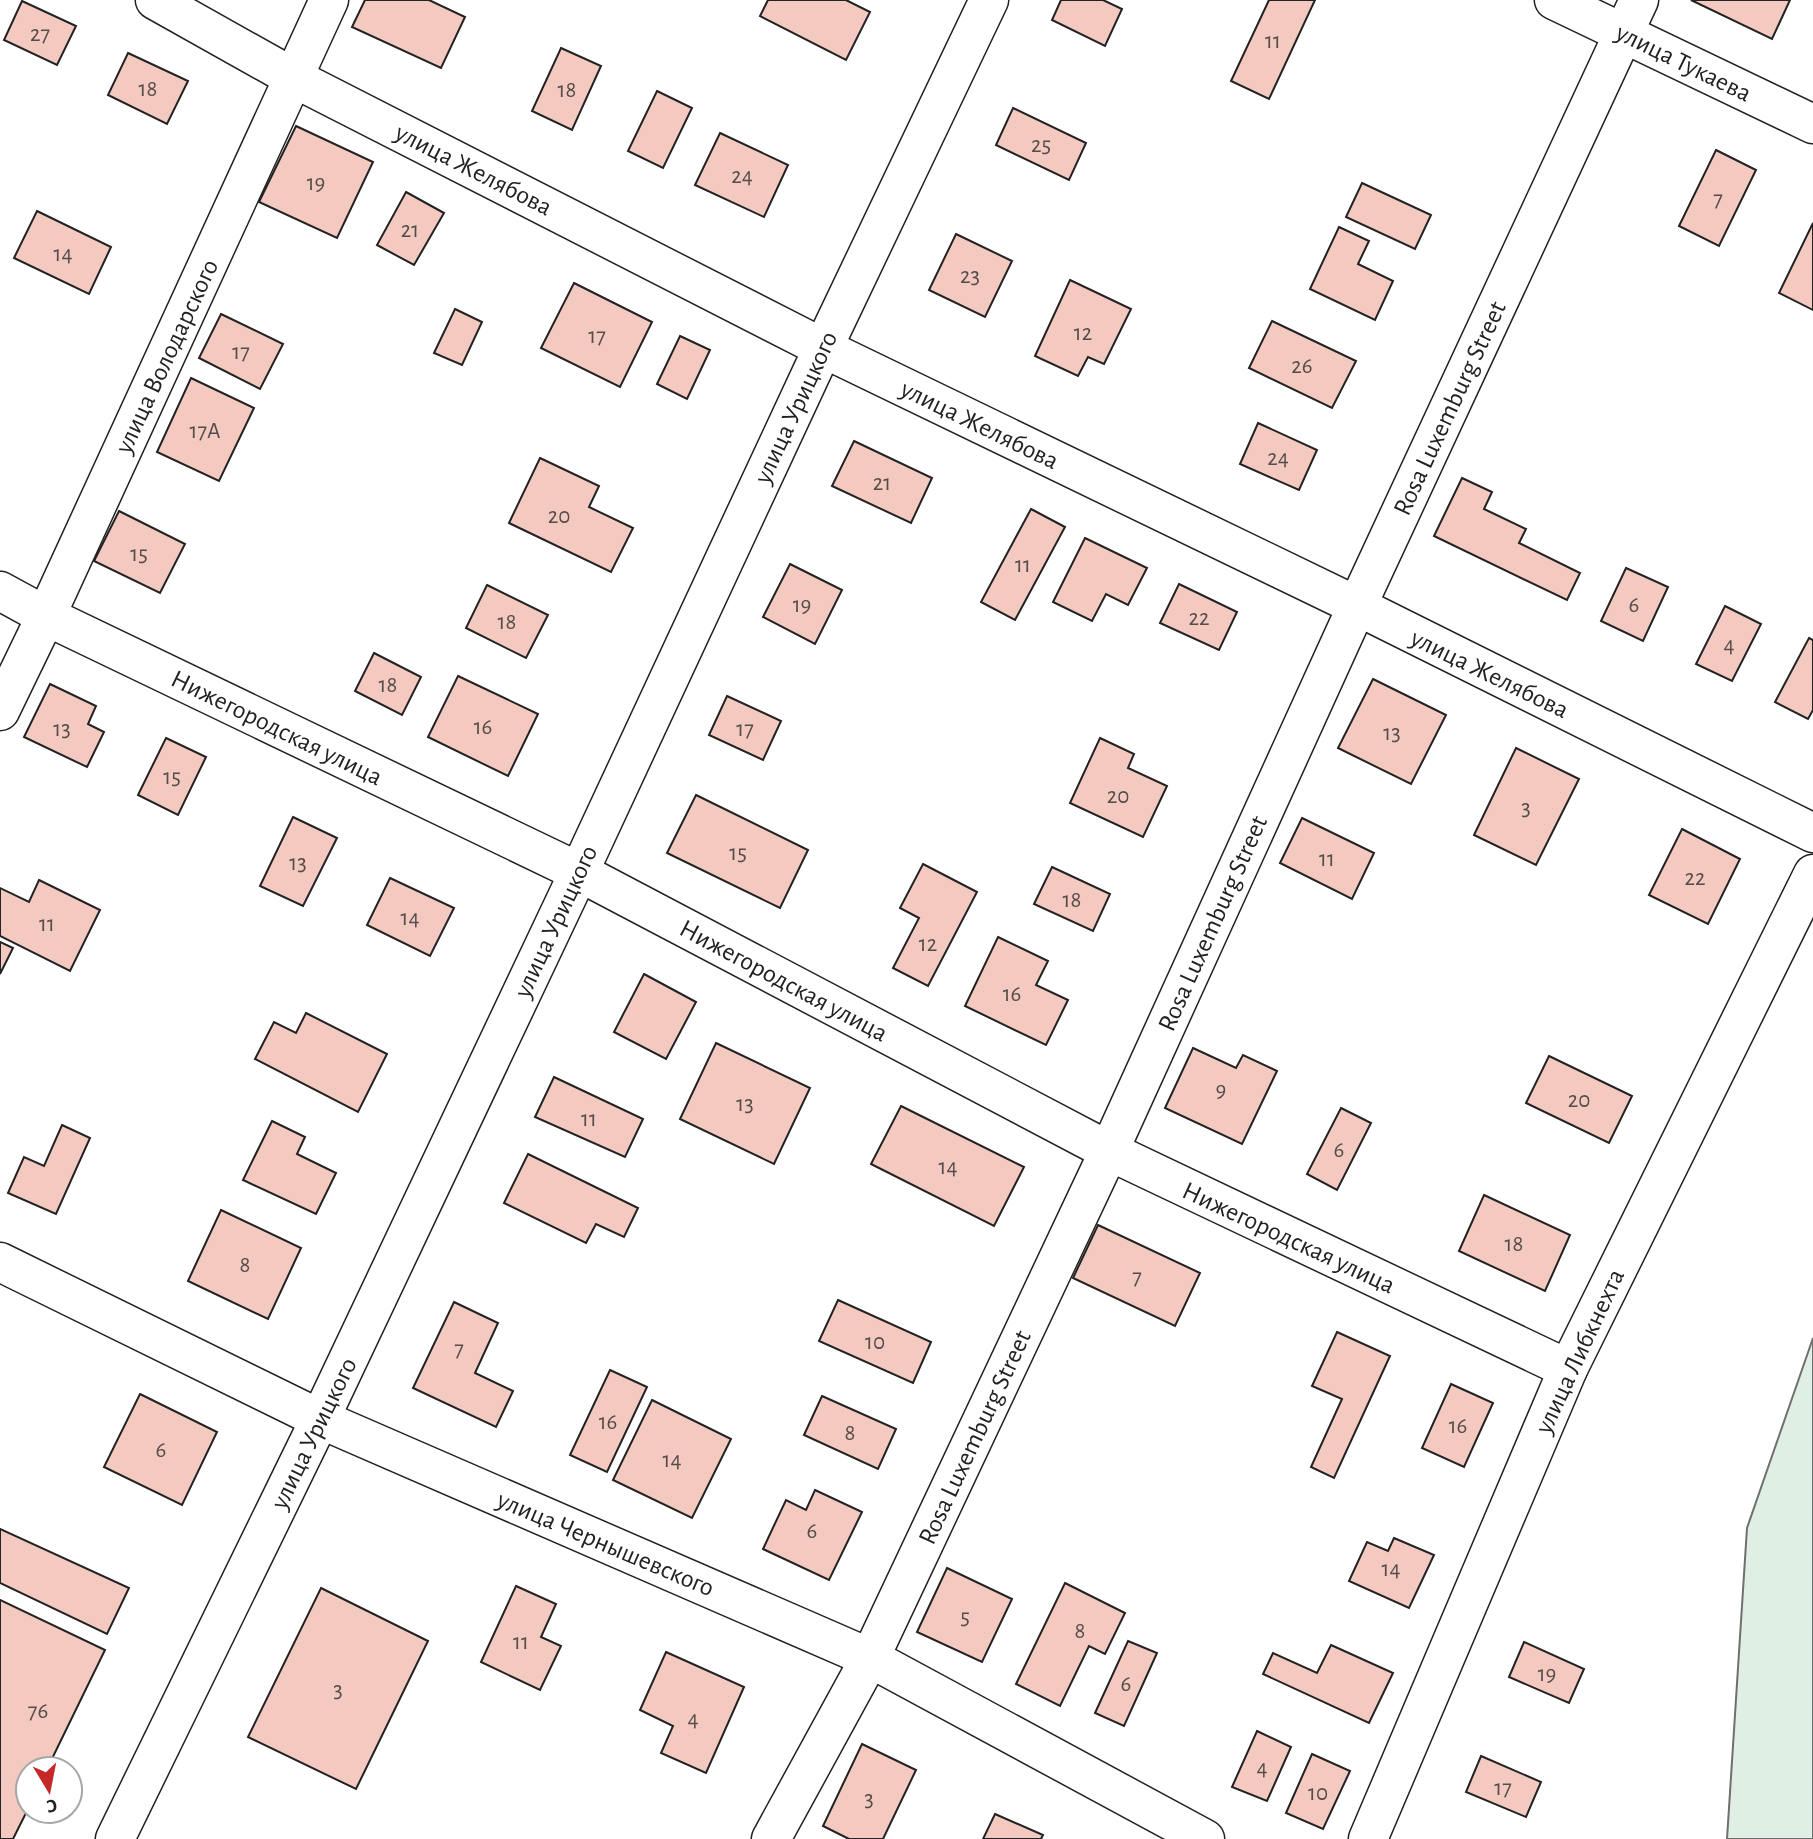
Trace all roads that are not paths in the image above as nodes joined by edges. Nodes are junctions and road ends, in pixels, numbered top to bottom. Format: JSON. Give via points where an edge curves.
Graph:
{"nodes":[{"id":1,"x":155,"y":0,"type":"edge"},
{"id":2,"x":329,"y":0,"type":"edge"},
{"id":3,"x":989,"y":0,"type":"edge"},
{"id":4,"x":1554,"y":0,"type":"edge"},
{"id":5,"x":1632,"y":16,"type":"edge"},
{"id":6,"x":295,"y":78,"type":"junction"},
{"id":7,"x":1813,"y":124,"type":"edge"},
{"id":8,"x":822,"y":348,"type":"junction"},
{"id":9,"x":0,"y":592,"type":"edge"},
{"id":10,"x":1357,"y":606,"type":"junction"},
{"id":11,"x":46,"y":616,"type":"junction"},
{"id":12,"x":0,"y":711,"type":"edge"},
{"id":13,"x":1813,"y":833,"type":"edge"},
{"id":14,"x":579,"y":872,"type":"junction"},
{"id":15,"x":1813,"y":874,"type":"edge"},
{"id":16,"x":1109,"y":1151,"type":"junction"},
{"id":17,"x":0,"y":1262,"type":"edge"},
{"id":18,"x":1568,"y":1368,"type":"junction"},
{"id":19,"x":320,"y":1419,"type":"junction"},
{"id":20,"x":870,"y":1658,"type":"junction"},
{"id":21,"x":115,"y":1839,"type":"edge"},
{"id":22,"x":771,"y":1839,"type":"edge"},
{"id":23,"x":1205,"y":1839,"type":"edge"},
{"id":24,"x":1368,"y":1839,"type":"edge"}],
"edges":[{"from":1,"to":6,"type":"street","name":"улица Желябова"},
{"from":2,"to":6,"type":"street","name":"улица Володарского"},
{"from":3,"to":8,"type":"street","name":"улица Урицкого"},
{"from":4,"to":5,"type":"street","name":"улица Тукаева"},
{"from":5,"to":7,"type":"street","name":"улица Тукаева"},
{"from":5,"to":10,"type":"street","name":"Rosa Luxemburg Street"},
{"from":6,"to":8,"type":"street","name":"улица Желябова"},
{"from":6,"to":11,"type":"street","name":"улица Володарского"},
{"from":8,"to":10,"type":"street","name":"улица Желябова"},
{"from":8,"to":14,"type":"street","name":"улица Урицкого"},
{"from":9,"to":11,"type":"street","name":"Нижегородская улица"},
{"from":10,"to":13,"type":"street","name":"улица Желябова"},
{"from":10,"to":16,"type":"street","name":"Rosa Luxemburg Street"},
{"from":11,"to":12,"type":"street","name":"улица Володарского"},
{"from":11,"to":14,"type":"street","name":"Нижегородская улица"},
{"from":14,"to":16,"type":"street","name":"Нижегородская улица"},
{"from":14,"to":19,"type":"street","name":"улица Урицкого"},
{"from":15,"to":18,"type":"street","name":"улица Либкнехта"},
{"from":16,"to":18,"type":"street","name":"Нижегородская улица"},
{"from":16,"to":20,"type":"street","name":"Rosa Luxemburg Street"},
{"from":17,"to":19,"type":"street","name":"улица Чернышевского"},
{"from":18,"to":24,"type":"street","name":"улица Либкнехта"},
{"from":19,"to":20,"type":"street","name":"улица Чернышевского"},
{"from":19,"to":21,"type":"street","name":"улица Урицкого"},
{"from":20,"to":22,"type":"street","name":"Rosa Luxemburg Street"},
{"from":20,"to":23,"type":"street","name":"улица Чернышевского"}]}
